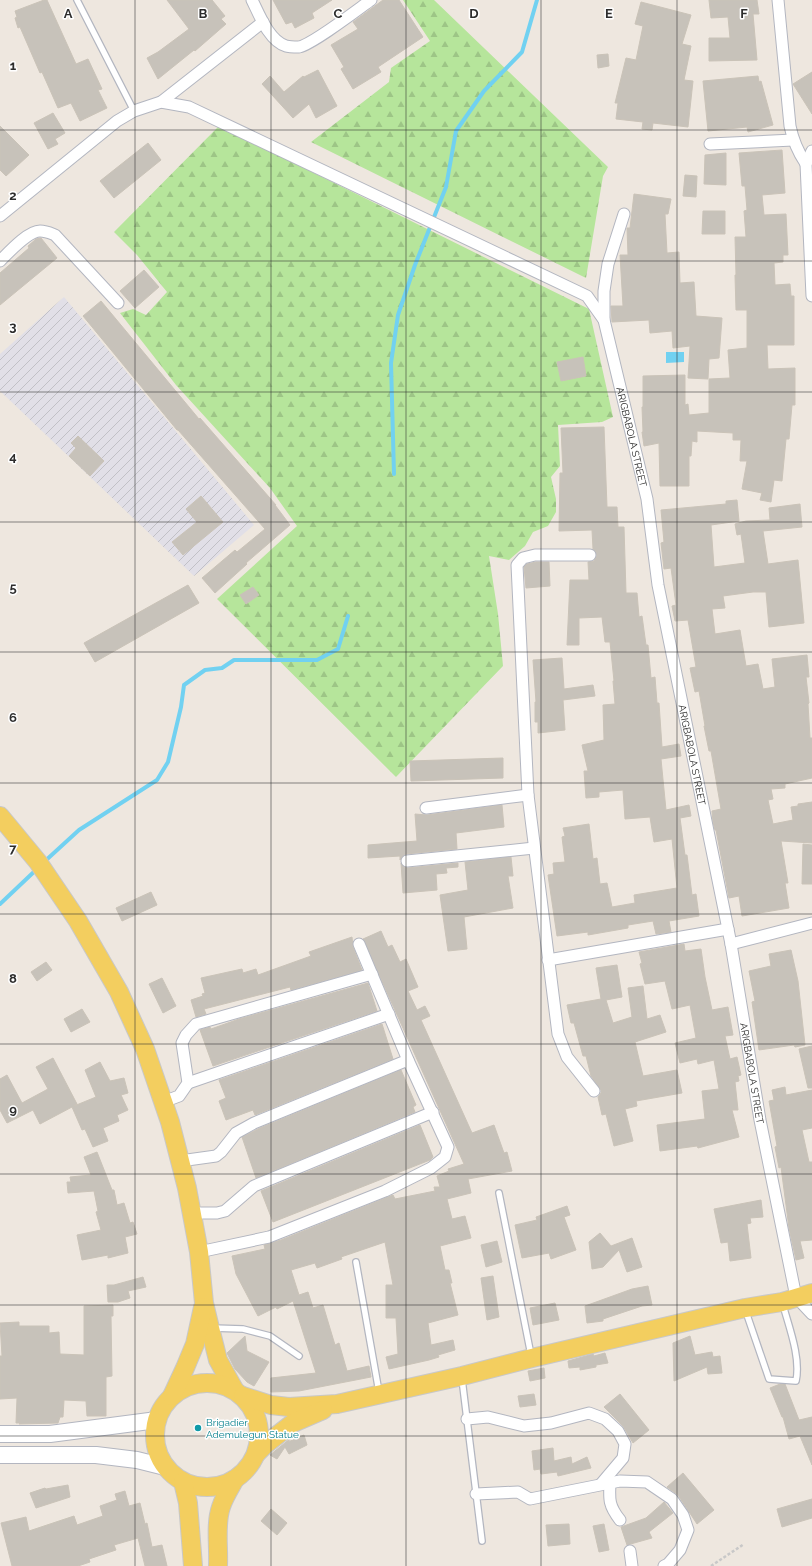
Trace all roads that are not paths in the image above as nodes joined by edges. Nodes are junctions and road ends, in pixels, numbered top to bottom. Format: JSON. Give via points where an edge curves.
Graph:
{"nodes":[{"id":1,"x":78,"y":0,"type":"edge"},
{"id":2,"x":252,"y":0,"type":"edge"},
{"id":3,"x":372,"y":0,"type":"edge"},
{"id":4,"x":778,"y":0,"type":"edge"},
{"id":5,"x":262,"y":22,"type":"junction"},
{"id":6,"x":161,"y":102,"type":"junction"},
{"id":7,"x":134,"y":112,"type":"junction"},
{"id":8,"x":793,"y":140,"type":"junction"},
{"id":9,"x":710,"y":144,"type":"dead end"},
{"id":10,"x":812,"y":151,"type":"edge"},
{"id":11,"x":806,"y":164,"type":"junction"},
{"id":12,"x":1,"y":214,"type":"edge"},
{"id":13,"x":624,"y":214,"type":"dead end"},
{"id":14,"x":0,"y":261,"type":"edge"},
{"id":15,"x":812,"y":296,"type":"edge"},
{"id":16,"x":118,"y":303,"type":"dead end"},
{"id":17,"x":604,"y":320,"type":"junction"},
{"id":18,"x":590,"y":555,"type":"dead end"},
{"id":19,"x":528,"y":795,"type":"junction"},
{"id":20,"x":426,"y":808,"type":"dead end"},
{"id":21,"x":0,"y":816,"type":"edge"},
{"id":22,"x":534,"y":848,"type":"junction"},
{"id":23,"x":407,"y":861,"type":"dead end"},
{"id":24,"x":812,"y":923,"type":"edge"},
{"id":25,"x":728,"y":929,"type":"junction"},
{"id":26,"x":359,"y":944,"type":"dead end"},
{"id":27,"x":731,"y":944,"type":"junction"},
{"id":28,"x":548,"y":960,"type":"junction"},
{"id":29,"x":372,"y":974,"type":"junction"},
{"id":30,"x":389,"y":1014,"type":"junction"},
{"id":31,"x":408,"y":1060,"type":"junction"},
{"id":32,"x":188,"y":1083,"type":"junction"},
{"id":33,"x":594,"y":1091,"type":"dead end"},
{"id":34,"x":163,"y":1102,"type":"junction"},
{"id":35,"x":433,"y":1112,"type":"junction"},
{"id":36,"x":180,"y":1161,"type":"junction"},
{"id":37,"x":499,"y":1193,"type":"dead end"},
{"id":38,"x":192,"y":1213,"type":"junction"},
{"id":39,"x":199,"y":1252,"type":"junction"},
{"id":40,"x":356,"y":1262,"type":"dead end"},
{"id":41,"x":797,"y":1298,"type":"edge"},
{"id":42,"x":204,"y":1303,"type":"junction"},
{"id":43,"x":745,"y":1308,"type":"junction"},
{"id":44,"x":812,"y":1314,"type":"edge"},
{"id":45,"x":210,"y":1328,"type":"junction"},
{"id":46,"x":299,"y":1356,"type":"dead end"},
{"id":47,"x":532,"y":1358,"type":"junction"},
{"id":48,"x":462,"y":1376,"type":"junction"},
{"id":49,"x":238,"y":1393,"type":"junction"},
{"id":50,"x":380,"y":1394,"type":"junction"},
{"id":51,"x":171,"y":1396,"type":"junction"},
{"id":52,"x":337,"y":1404,"type":"junction"},
{"id":53,"x":157,"y":1420,"type":"junction"},
{"id":54,"x":467,"y":1420,"type":"junction"},
{"id":55,"x":0,"y":1434,"type":"edge"},
{"id":56,"x":256,"y":1454,"type":"junction"},
{"id":57,"x":0,"y":1455,"type":"edge"},
{"id":58,"x":165,"y":1467,"type":"junction"},
{"id":59,"x":236,"y":1479,"type":"junction"},
{"id":60,"x":183,"y":1482,"type":"junction"},
{"id":61,"x":606,"y":1483,"type":"junction"},
{"id":62,"x":476,"y":1494,"type":"junction"},
{"id":63,"x":620,"y":1520,"type":"dead end"},
{"id":64,"x":482,"y":1541,"type":"dead end"},
{"id":65,"x":630,"y":1551,"type":"dead end"},
{"id":66,"x":193,"y":1561,"type":"edge"},
{"id":67,"x":218,"y":1566,"type":"edge"},
{"id":68,"x":632,"y":1566,"type":"edge"},
{"id":69,"x":664,"y":1566,"type":"edge"}],
"edges":[{"from":1,"to":7,"type":"lane"},
{"from":2,"to":5,"type":"street"},
{"from":3,"to":5,"type":"street","via":[[299,47],[286,46],[273,37]]},
{"from":4,"to":8,"type":"street"},
{"from":5,"to":6,"type":"street"},
{"from":6,"to":7,"type":"street"},
{"from":6,"to":17,"type":"street","via":[[189,107],[587,296]]},
{"from":7,"to":12,"type":"street","via":[[117,121]]},
{"from":8,"to":9,"type":"street"},
{"from":8,"to":11,"type":"street"},
{"from":10,"to":11,"type":"street"},
{"from":11,"to":15,"type":"street"},
{"from":13,"to":17,"type":"street","name":"ARIGBABOLA STREET","via":[[608,264],[604,291]]},
{"from":14,"to":16,"type":"street","via":[[27,236],[38,230],[48,232],[55,235]]},
{"from":17,"to":25,"type":"street","name":"ARIGBABOLA STREET","via":[[647,499],[658,585]]},
{"from":18,"to":19,"type":"street","via":[[535,555],[523,558],[517,565]]},
{"from":19,"to":20,"type":"street"},
{"from":19,"to":22,"type":"street"},
{"from":21,"to":34,"type":"main road","via":[[48,876],[78,921],[119,992],[144,1049]]},
{"from":22,"to":23,"type":"street"},
{"from":22,"to":28,"type":"street"},
{"from":24,"to":27,"type":"street"},
{"from":25,"to":27,"type":"street","name":"ARIGBABOLA STREET"},
{"from":25,"to":28,"type":"street"},
{"from":26,"to":29,"type":"street"},
{"from":27,"to":41,"type":"street","name":"ARIGBABOLA STREET","via":[[760,1120]]},
{"from":28,"to":33,"type":"street","via":[[558,1034],[567,1058]]},
{"from":29,"to":30,"type":"street"},
{"from":29,"to":32,"type":"street","via":[[196,1024],[182,1044]]},
{"from":30,"to":31,"type":"street"},
{"from":30,"to":32,"type":"street"},
{"from":31,"to":35,"type":"street"},
{"from":31,"to":36,"type":"street","via":[[254,1123],[236,1133],[216,1156]]},
{"from":32,"to":34,"type":"street","via":[[179,1096]]},
{"from":34,"to":36,"type":"main road"},
{"from":35,"to":38,"type":"street","via":[[254,1186],[225,1211]]},
{"from":35,"to":39,"type":"street","via":[[448,1147],[445,1157],[430,1168],[385,1191],[269,1237]]},
{"from":36,"to":38,"type":"main road"},
{"from":37,"to":47,"type":"lane"},
{"from":38,"to":39,"type":"main road"},
{"from":39,"to":42,"type":"main road"},
{"from":40,"to":50,"type":"lane"},
{"from":41,"to":43,"type":"main road"},
{"from":41,"to":43,"type":"lane","via":[[792,1337],[798,1371],[796,1381],[769,1379]]},
{"from":41,"to":44,"type":"street"},
{"from":42,"to":45,"type":"main road"},
{"from":42,"to":51,"type":"main road","via":[[195,1344]]},
{"from":43,"to":47,"type":"main road"},
{"from":45,"to":46,"type":"lane","via":[[243,1329],[270,1336]]},
{"from":45,"to":49,"type":"main road","via":[[218,1360]]},
{"from":47,"to":48,"type":"main road"},
{"from":48,"to":50,"type":"main road"},
{"from":48,"to":54,"type":"lane"},
{"from":49,"to":51,"type":"main road","via":[[218,1383],[202,1382],[186,1387]]},
{"from":49,"to":52,"type":"main road","via":[[271,1405],[289,1407]]},
{"from":49,"to":56,"type":"main road","via":[[251,1405],[258,1423],[259,1442]]},
{"from":50,"to":52,"type":"main road"},
{"from":51,"to":53,"type":"main road","via":[[162,1407]]},
{"from":52,"to":56,"type":"main road","via":[[293,1423]]},
{"from":53,"to":55,"type":"main road","via":[[50,1434]]},
{"from":53,"to":58,"type":"main road","via":[[154,1436],[157,1452]]},
{"from":54,"to":61,"type":"street","via":[[488,1417],[524,1426],[551,1423],[589,1413],[604,1419],[618,1431],[625,1444],[622,1458]]},
{"from":54,"to":62,"type":"lane"},
{"from":56,"to":59,"type":"main road"},
{"from":57,"to":58,"type":"main road","via":[[96,1455],[137,1460]]},
{"from":58,"to":60,"type":"main road"},
{"from":59,"to":60,"type":"main road","via":[[210,1488]]},
{"from":59,"to":67,"type":"main road","via":[[220,1508]]},
{"from":60,"to":66,"type":"main road","via":[[188,1503]]},
{"from":61,"to":62,"type":"street","via":[[530,1499],[518,1492]]},
{"from":61,"to":63,"type":"street","via":[[612,1510]]},
{"from":61,"to":69,"type":"street","via":[[647,1482],[672,1499],[683,1515],[688,1530],[680,1550]]},
{"from":62,"to":64,"type":"lane"},
{"from":65,"to":68,"type":"street"}]}
